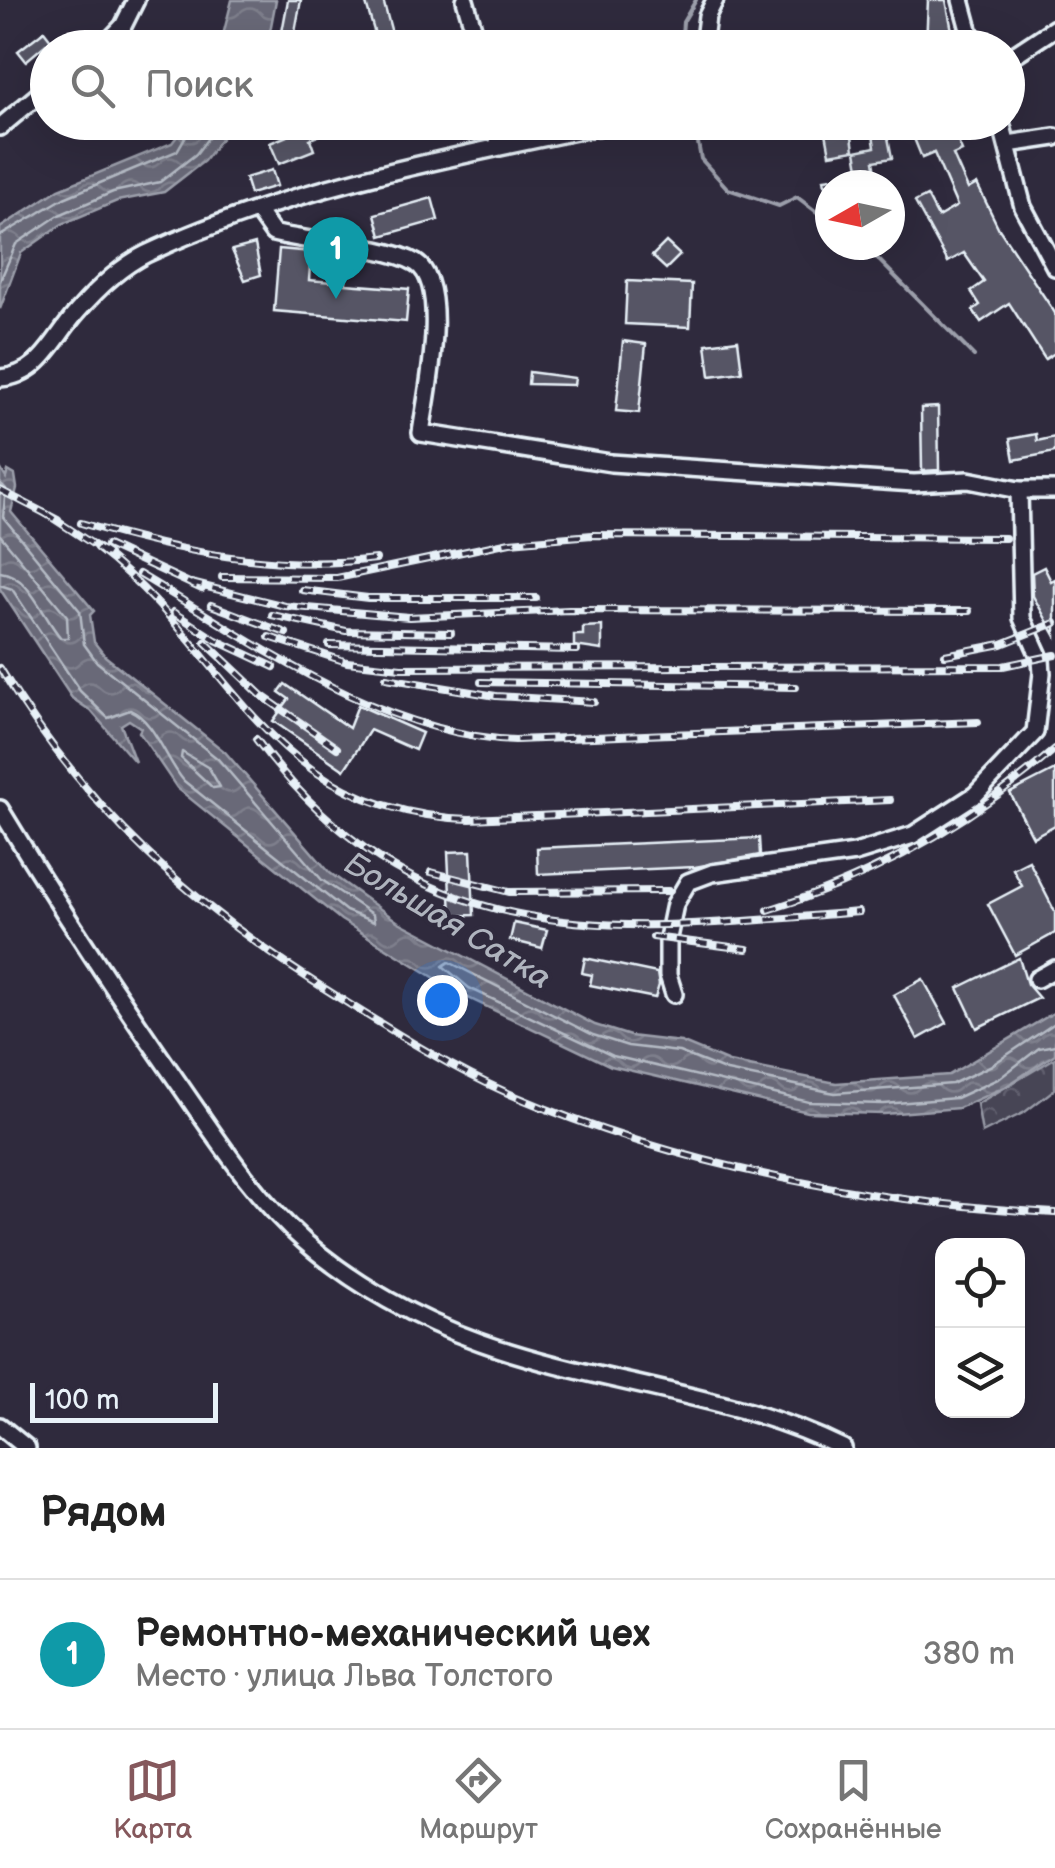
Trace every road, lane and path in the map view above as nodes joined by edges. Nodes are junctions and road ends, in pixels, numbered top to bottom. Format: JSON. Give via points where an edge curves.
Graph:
{"nodes":[{"id":1,"x":136,"y":0,"type":"edge"},
{"id":2,"x":465,"y":0,"type":"edge"},
{"id":3,"x":716,"y":0,"type":"edge"},
{"id":4,"x":961,"y":0,"type":"edge"},
{"id":5,"x":1055,"y":28,"type":"edge"},
{"id":6,"x":119,"y":30,"type":"edge"},
{"id":7,"x":474,"y":30,"type":"edge"},
{"id":8,"x":706,"y":30,"type":"edge"},
{"id":9,"x":969,"y":30,"type":"edge"},
{"id":10,"x":1025,"y":48,"type":"edge"},
{"id":11,"x":30,"y":102,"type":"edge"},
{"id":12,"x":0,"y":127,"type":"edge"},
{"id":13,"x":1055,"y":137,"type":"edge"},
{"id":14,"x":499,"y":140,"type":"edge"},
{"id":15,"x":522,"y":140,"type":"edge"},
{"id":16,"x":1007,"y":140,"type":"edge"},
{"id":17,"x":500,"y":144,"type":"junction"},
{"id":18,"x":1008,"y":144,"type":"junction"},
{"id":19,"x":258,"y":212,"type":"junction"},
{"id":20,"x":1055,"y":267,"type":"edge"},
{"id":21,"x":4,"y":378,"type":"edge"},
{"id":22,"x":1019,"y":490,"type":"junction"},
{"id":23,"x":1055,"y":490,"type":"edge"},
{"id":24,"x":0,"y":809,"type":"edge"},
{"id":25,"x":1055,"y":969,"type":"edge"},
{"id":26,"x":1038,"y":978,"type":"dead end"},
{"id":27,"x":674,"y":994,"type":"dead end"},
{"id":28,"x":0,"y":1426,"type":"edge"},
{"id":29,"x":27,"y":1448,"type":"edge"},
{"id":30,"x":842,"y":1448,"type":"edge"}],
"edges":[{"from":1,"to":6,"type":"street"},
{"from":2,"to":7,"type":"street"},
{"from":3,"to":8,"type":"street"},
{"from":4,"to":9,"type":"street"},
{"from":5,"to":10,"type":"street"},
{"from":11,"to":12,"type":"street"},
{"from":13,"to":18,"type":"street"},
{"from":14,"to":17,"type":"street"},
{"from":15,"to":17,"type":"street"},
{"from":16,"to":18,"type":"street"},
{"from":17,"to":19,"type":"street"},
{"from":18,"to":20,"type":"street","via":[[1024,207]]},
{"from":19,"to":21,"type":"street","via":[[131,263],[82,306],[34,366]]},
{"from":19,"to":22,"type":"street","via":[[273,233],[420,265],[434,313],[422,434],[611,463],[914,483],[968,480]]},
{"from":22,"to":23,"type":"street"},
{"from":22,"to":27,"type":"street","via":[[1022,618],[1042,673],[1035,732],[967,802],[913,836],[855,853],[688,882],[668,938]]},
{"from":24,"to":30,"type":"street","via":[[224,1150],[276,1214],[332,1263],[392,1302],[478,1342],[573,1372],[779,1420]]},
{"from":25,"to":26,"type":"street"},
{"from":28,"to":29,"type":"street"}]}
